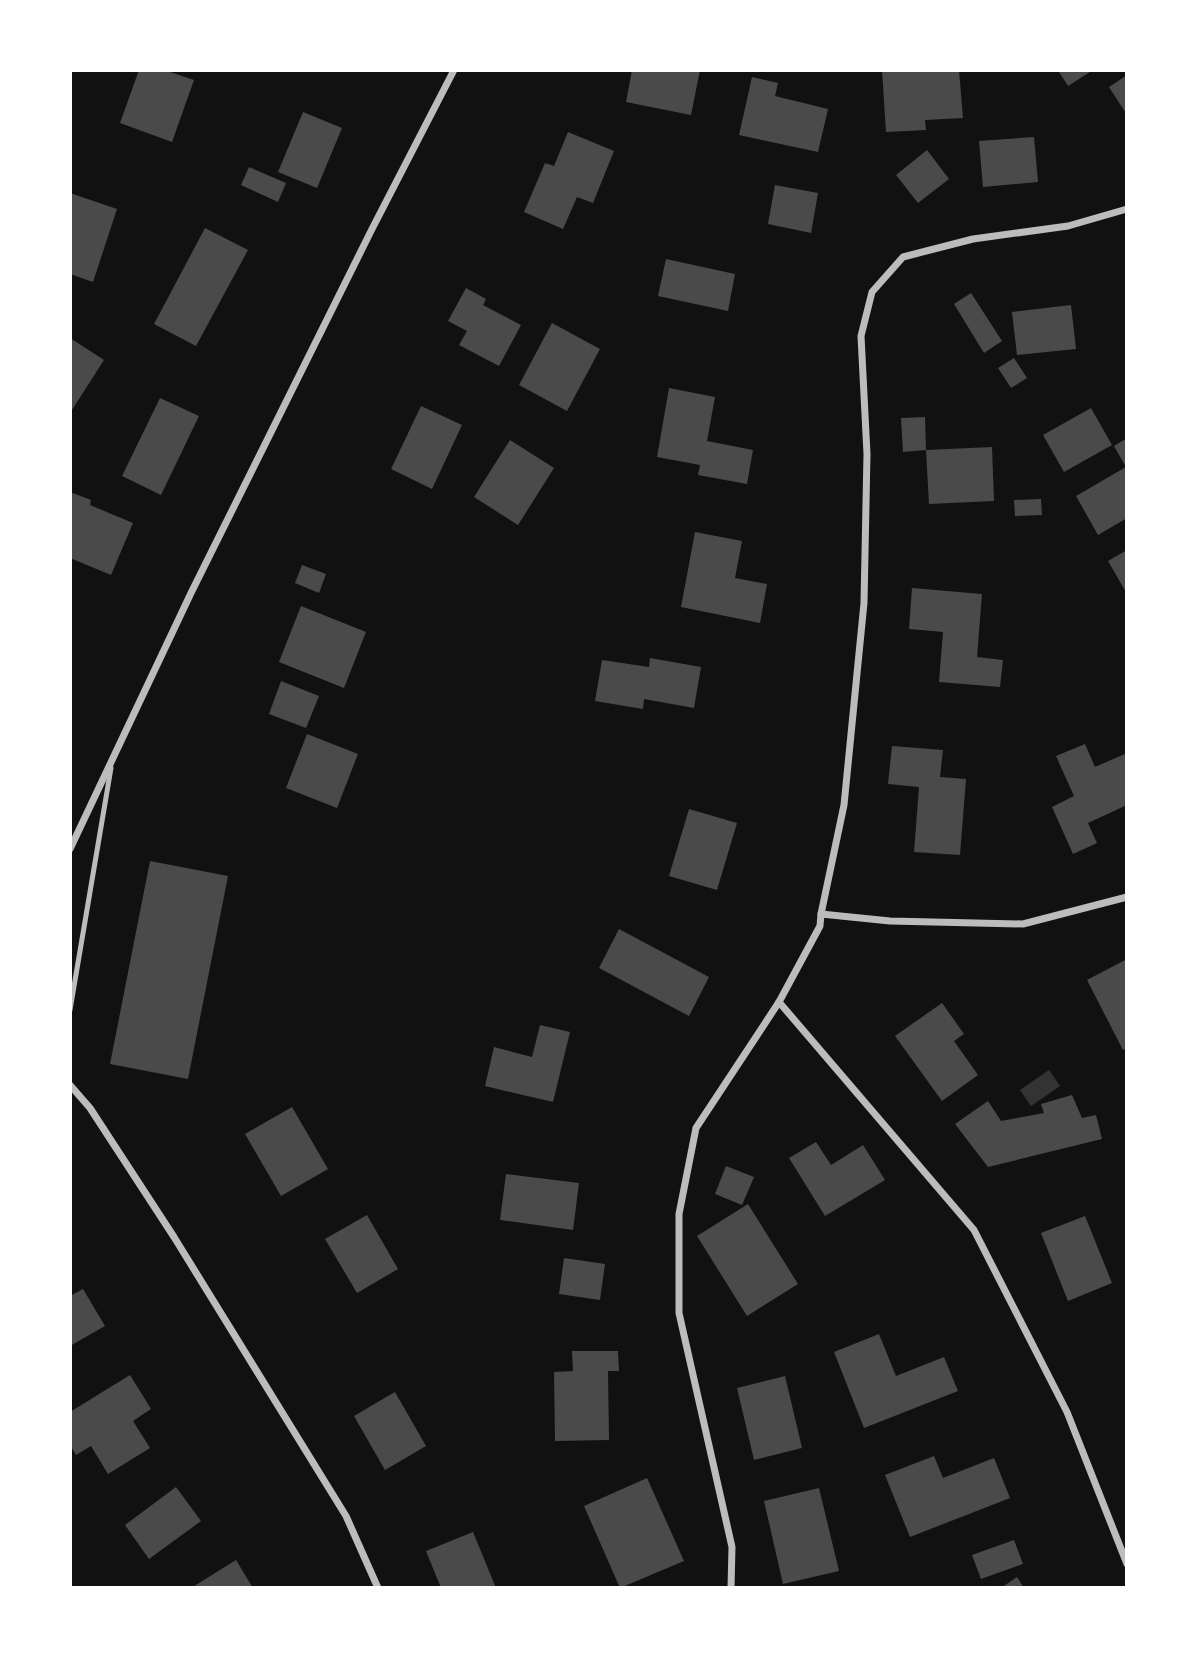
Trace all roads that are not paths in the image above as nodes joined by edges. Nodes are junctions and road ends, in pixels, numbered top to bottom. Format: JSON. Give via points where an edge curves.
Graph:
{"nodes":[{"id":1,"x":454,"y":70,"type":"edge"},
{"id":2,"x":1127,"y":209,"type":"edge"},
{"id":3,"x":111,"y":763,"type":"junction"},
{"id":4,"x":70,"y":849,"type":"edge"},
{"id":5,"x":1127,"y":897,"type":"edge"},
{"id":6,"x":821,"y":914,"type":"junction"},
{"id":7,"x":779,"y":1002,"type":"junction"},
{"id":8,"x":70,"y":1010,"type":"edge"},
{"id":9,"x":70,"y":1085,"type":"edge"},
{"id":10,"x":1127,"y":1564,"type":"edge"},
{"id":11,"x":378,"y":1588,"type":"edge"},
{"id":12,"x":732,"y":1588,"type":"edge"}],
"edges":[{"from":1,"to":3,"type":"street"},
{"from":2,"to":6,"type":"street","via":[[1068,226],[973,239],[903,257],[872,292],[862,335],[867,454],[864,603],[844,805]]},
{"from":3,"to":4,"type":"street"},
{"from":3,"to":8,"type":"lane"},
{"from":5,"to":6,"type":"street","via":[[1023,924],[891,921]]},
{"from":6,"to":7,"type":"street","via":[[820,926]]},
{"from":7,"to":10,"type":"street","via":[[974,1230],[1067,1412]]},
{"from":7,"to":12,"type":"street","via":[[696,1128],[679,1214],[679,1313],[733,1547]]},
{"from":9,"to":11,"type":"street","via":[[90,1108],[174,1237],[332,1493]]}]}
